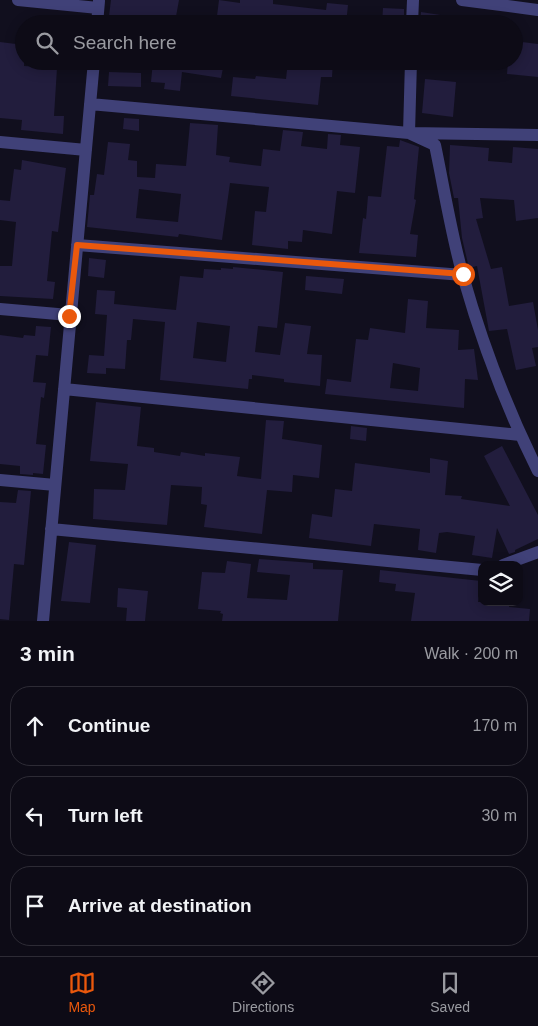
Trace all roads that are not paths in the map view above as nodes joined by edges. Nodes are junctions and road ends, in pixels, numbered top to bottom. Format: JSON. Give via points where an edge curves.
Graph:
{"nodes":[{"id":1,"x":18,"y":0,"type":"edge"},
{"id":2,"x":413,"y":0,"type":"edge"},
{"id":3,"x":462,"y":0,"type":"edge"},
{"id":4,"x":99,"y":4,"type":"edge"},
{"id":5,"x":538,"y":10,"type":"edge"},
{"id":6,"x":412,"y":15,"type":"edge"},
{"id":7,"x":93,"y":70,"type":"edge"},
{"id":8,"x":411,"y":70,"type":"edge"},
{"id":9,"x":90,"y":104,"type":"junction"},
{"id":10,"x":409,"y":133,"type":"junction"},
{"id":11,"x":538,"y":135,"type":"edge"},
{"id":12,"x":0,"y":142,"type":"edge"},
{"id":13,"x":86,"y":150,"type":"junction"},
{"id":14,"x":77,"y":245,"type":"junction"},
{"id":15,"x":463,"y":274,"type":"junction"},
{"id":16,"x":0,"y":309,"type":"edge"},
{"id":17,"x":69,"y":316,"type":"junction"},
{"id":18,"x":64,"y":389,"type":"junction"},
{"id":19,"x":520,"y":434,"type":"junction"},
{"id":20,"x":538,"y":471,"type":"edge"},
{"id":21,"x":0,"y":480,"type":"edge"},
{"id":22,"x":55,"y":485,"type":"junction"},
{"id":23,"x":51,"y":529,"type":"junction"},
{"id":24,"x":538,"y":552,"type":"edge"},
{"id":25,"x":514,"y":561,"type":"edge"},
{"id":26,"x":478,"y":570,"type":"edge"},
{"id":27,"x":43,"y":621,"type":"edge"}],
"edges":[{"from":1,"to":4,"type":"street"},
{"from":2,"to":6,"type":"street"},
{"from":3,"to":5,"type":"street"},
{"from":7,"to":9,"type":"street"},
{"from":8,"to":10,"type":"street"},
{"from":9,"to":10,"type":"street"},
{"from":9,"to":13,"type":"street"},
{"from":10,"to":11,"type":"street"},
{"from":10,"to":15,"type":"street","via":[[435,145]]},
{"from":12,"to":13,"type":"street"},
{"from":13,"to":14,"type":"street"},
{"from":14,"to":15,"type":"street"},
{"from":14,"to":17,"type":"street"},
{"from":15,"to":19,"type":"street","via":[[487,353]]},
{"from":16,"to":17,"type":"street"},
{"from":17,"to":18,"type":"street"},
{"from":18,"to":19,"type":"street"},
{"from":18,"to":22,"type":"street"},
{"from":19,"to":20,"type":"street"},
{"from":21,"to":22,"type":"street"},
{"from":22,"to":23,"type":"street"},
{"from":23,"to":26,"type":"street"},
{"from":23,"to":27,"type":"street"},
{"from":24,"to":25,"type":"street"}]}
